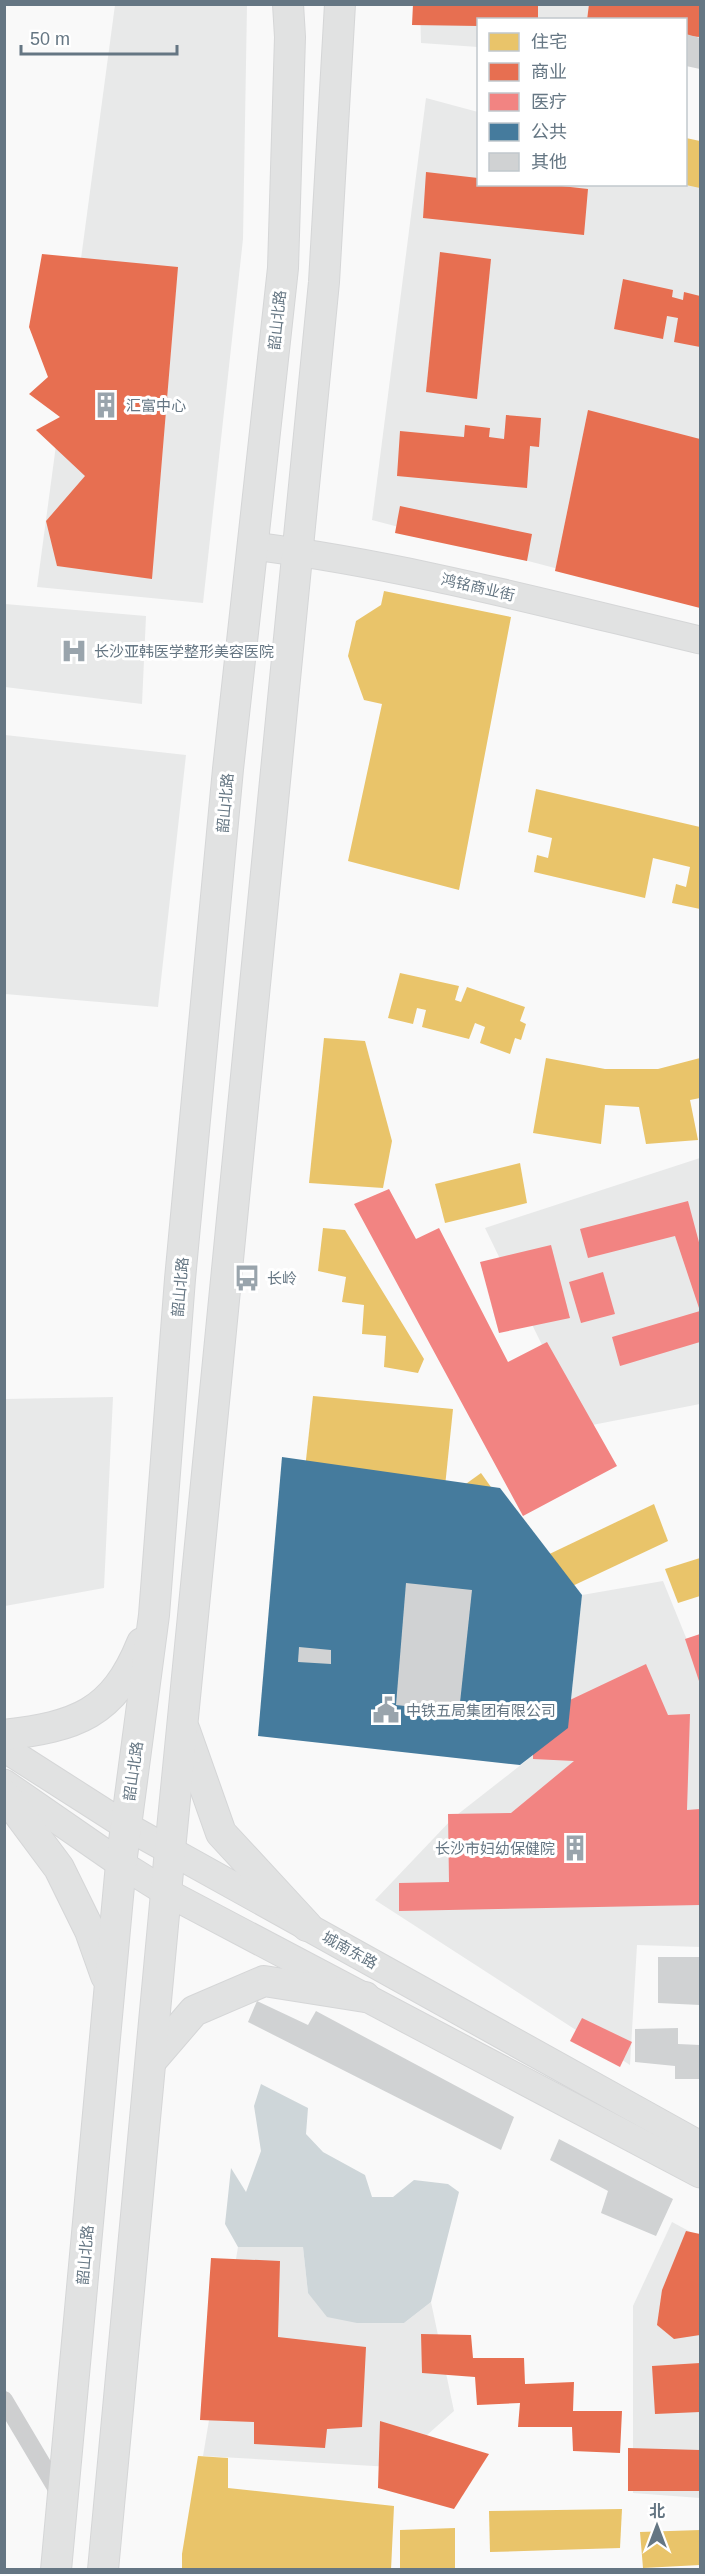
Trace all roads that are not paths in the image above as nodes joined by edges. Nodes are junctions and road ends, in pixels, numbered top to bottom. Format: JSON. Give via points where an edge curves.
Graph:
{"nodes":[{"id":1,"x":288,"y":4,"type":"edge"},
{"id":2,"x":340,"y":4,"type":"edge"},
{"id":3,"x":253,"y":546,"type":"junction"},
{"id":4,"x":297,"y":551,"type":"junction"},
{"id":5,"x":700,"y":640,"type":"edge"},
{"id":6,"x":154,"y":1615,"type":"junction"},
{"id":7,"x":182,"y":1723,"type":"junction"},
{"id":8,"x":4,"y":1735,"type":"edge"},
{"id":9,"x":4,"y":1748,"type":"edge"},
{"id":10,"x":4,"y":1783,"type":"edge"},
{"id":11,"x":4,"y":1794,"type":"edge"},
{"id":12,"x":126,"y":1827,"type":"junction"},
{"id":13,"x":170,"y":1850,"type":"junction"},
{"id":14,"x":121,"y":1864,"type":"junction"},
{"id":15,"x":166,"y":1892,"type":"junction"},
{"id":16,"x":307,"y":1926,"type":"junction"},
{"id":17,"x":109,"y":1991,"type":"junction"},
{"id":18,"x":365,"y":1997,"type":"junction"},
{"id":19,"x":151,"y":2061,"type":"junction"},
{"id":20,"x":700,"y":2145,"type":"edge"},
{"id":21,"x":700,"y":2174,"type":"edge"},
{"id":22,"x":4,"y":2400,"type":"edge"},
{"id":23,"x":63,"y":2499,"type":"junction"},
{"id":24,"x":56,"y":2570,"type":"edge"},
{"id":25,"x":103,"y":2570,"type":"edge"}],
"edges":[{"from":1,"to":3,"type":"main road","name":"韶山北路","via":[[283,268]]},
{"from":2,"to":4,"type":"main road","via":[[324,282]]},
{"from":3,"to":4,"type":"main road","name":"鸿铭商业街"},
{"from":3,"to":6,"type":"main road","name":"韶山北路","via":[[180,1280]]},
{"from":4,"to":5,"type":"main road","name":"鸿铭商业街","via":[[424,574]]},
{"from":4,"to":7,"type":"main road"},
{"from":6,"to":8,"type":"main road","via":[[134,1665],[108,1700],[71,1723]]},
{"from":6,"to":12,"type":"main road","name":"韶山北路"},
{"from":7,"to":13,"type":"main road"},
{"from":7,"to":16,"type":"main road","via":[[221,1833]]},
{"from":9,"to":12,"type":"main road","name":"城南东路"},
{"from":10,"to":14,"type":"main road"},
{"from":11,"to":17,"type":"main road","via":[[67,1883],[105,1969]]},
{"from":12,"to":13,"type":"main road","name":"城南东路"},
{"from":12,"to":14,"type":"main road","name":"韶山北路"},
{"from":13,"to":15,"type":"main road"},
{"from":13,"to":16,"type":"main road","name":"城南东路"},
{"from":14,"to":15,"type":"main road"},
{"from":14,"to":17,"type":"main road","name":"韶山北路"},
{"from":15,"to":18,"type":"main road"},
{"from":15,"to":19,"type":"main road"},
{"from":16,"to":20,"type":"main road","name":"城南东路"},
{"from":17,"to":23,"type":"main road","name":"韶山北路"},
{"from":18,"to":19,"type":"main road","via":[[264,1981],[194,2011]]},
{"from":18,"to":21,"type":"main road"},
{"from":19,"to":25,"type":"main road"},
{"from":22,"to":23,"type":"street"},
{"from":23,"to":24,"type":"main road","name":"韶山北路"}]}
